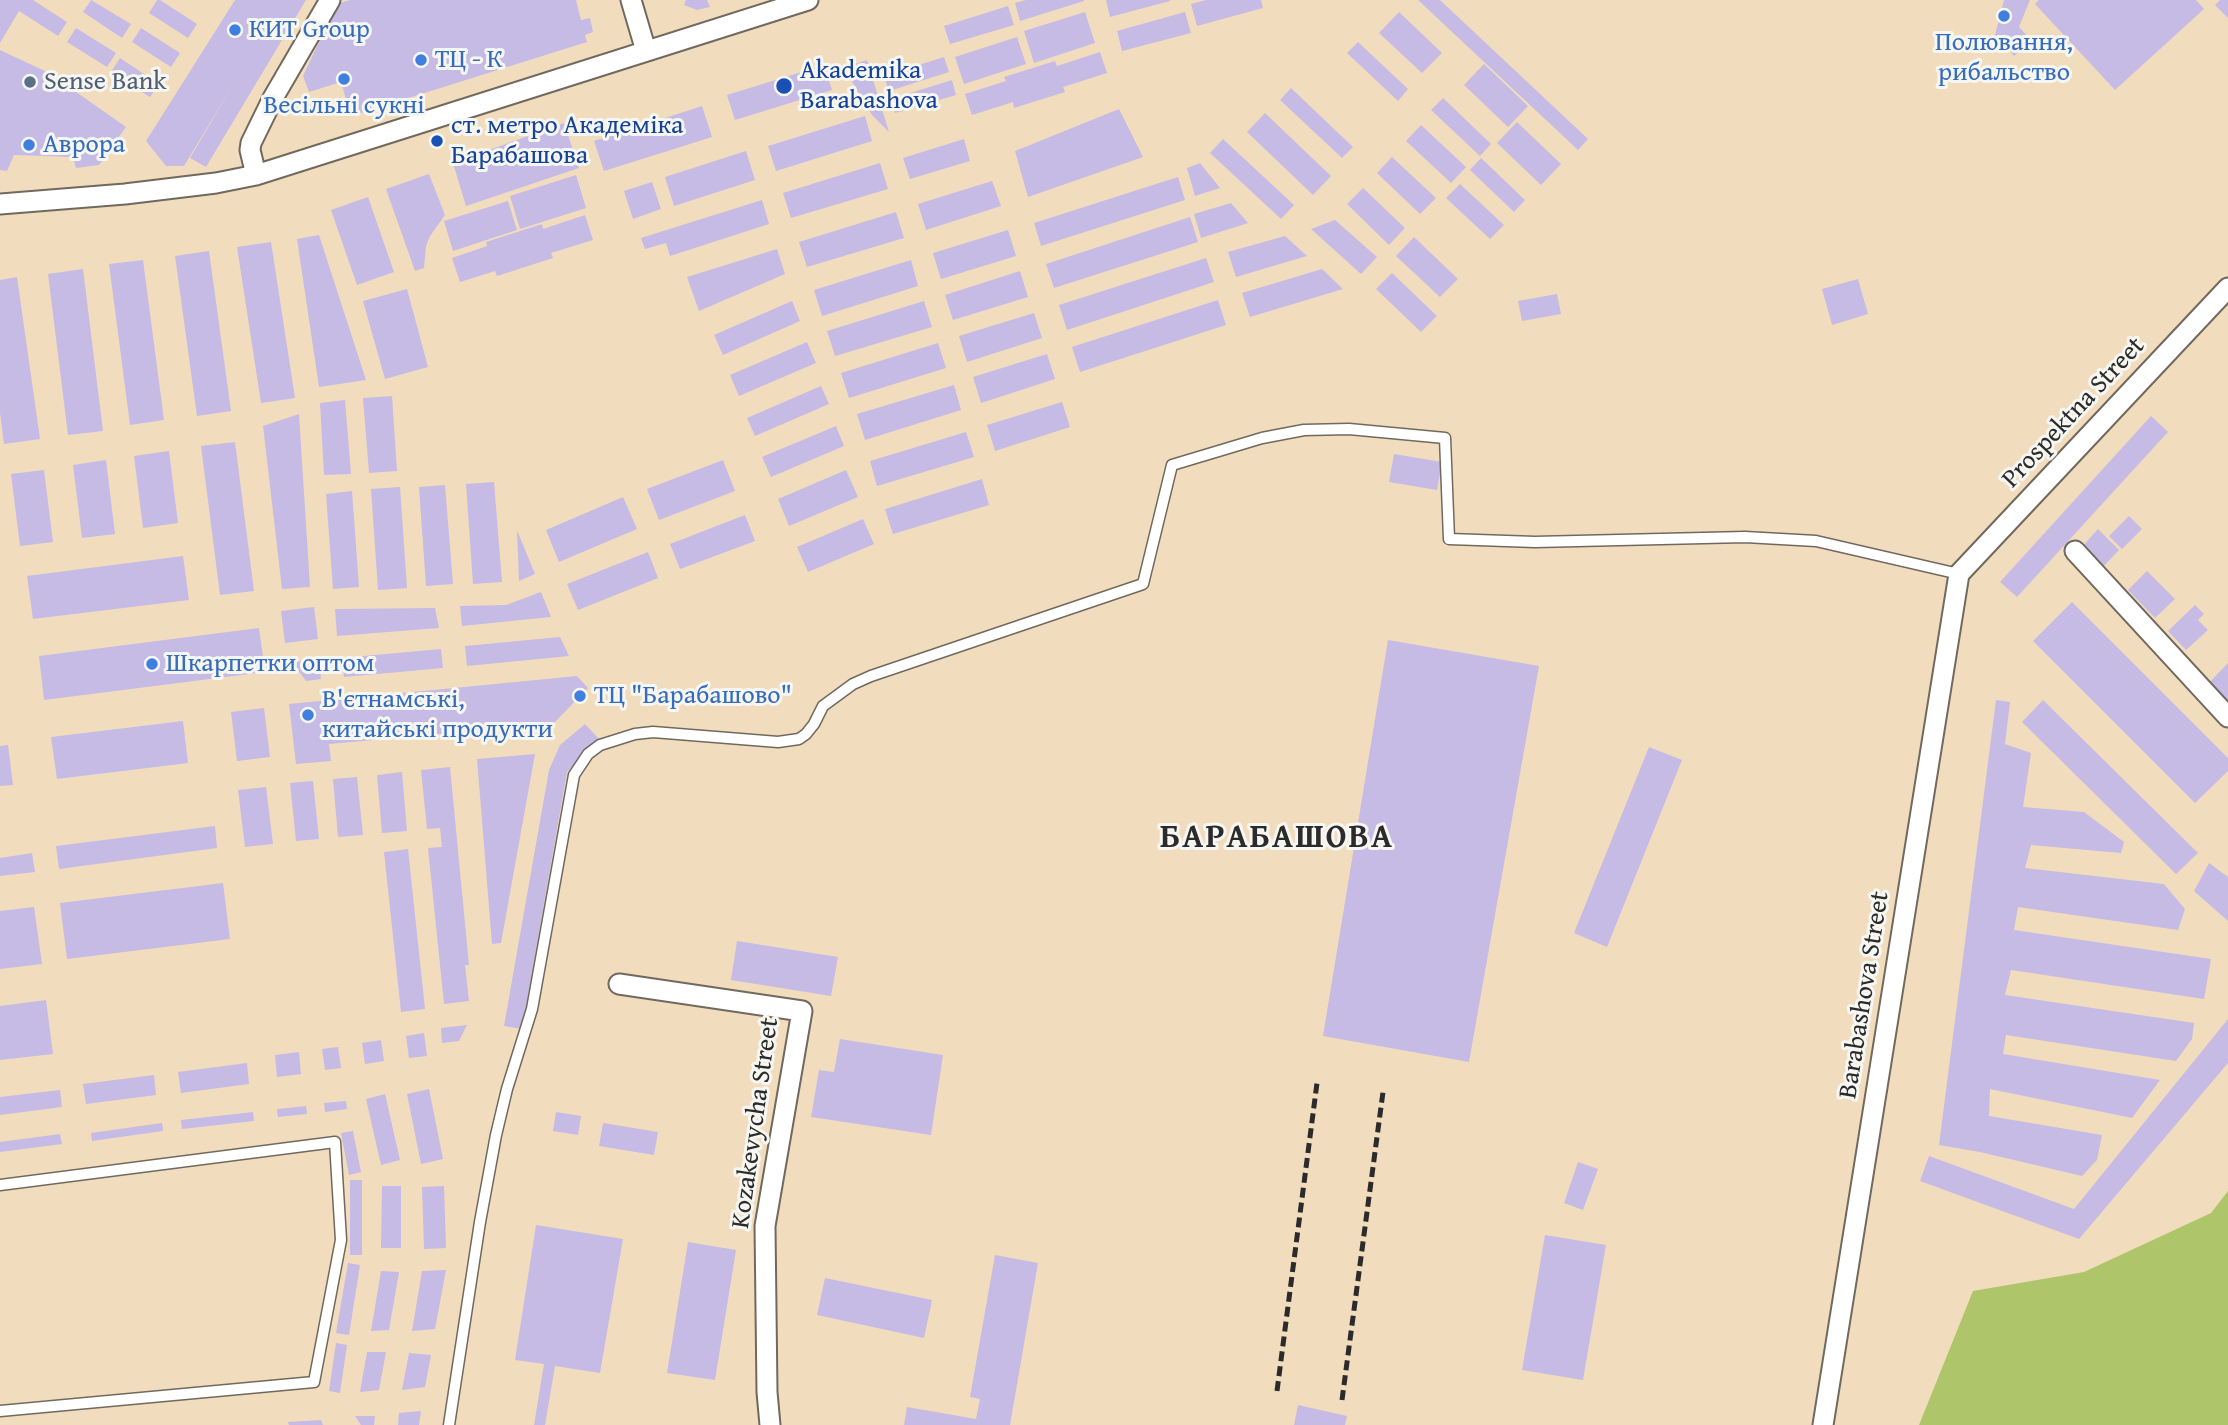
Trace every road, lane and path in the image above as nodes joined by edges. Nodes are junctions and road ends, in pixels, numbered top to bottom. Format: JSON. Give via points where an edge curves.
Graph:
{"nodes":[{"id":1,"x":330,"y":0,"type":"edge"},
{"id":2,"x":631,"y":0,"type":"edge"},
{"id":3,"x":808,"y":0,"type":"edge"},
{"id":4,"x":646,"y":51,"type":"junction"},
{"id":5,"x":256,"y":175,"type":"junction"},
{"id":6,"x":0,"y":204,"type":"edge"},
{"id":7,"x":2228,"y":288,"type":"edge"},
{"id":8,"x":2075,"y":551,"type":"dead end"},
{"id":9,"x":1959,"y":574,"type":"junction"},
{"id":10,"x":2228,"y":717,"type":"edge"},
{"id":11,"x":620,"y":984,"type":"dead end"},
{"id":12,"x":0,"y":1185,"type":"edge"},
{"id":13,"x":0,"y":1411,"type":"edge"},
{"id":14,"x":449,"y":1425,"type":"edge"},
{"id":15,"x":770,"y":1425,"type":"edge"},
{"id":16,"x":1823,"y":1425,"type":"edge"}],
"edges":[{"from":1,"to":5,"type":"street","via":[[251,143]]},
{"from":2,"to":4,"type":"street"},
{"from":3,"to":4,"type":"street"},
{"from":4,"to":5,"type":"street"},
{"from":5,"to":6,"type":"street","via":[[125,194]]},
{"from":7,"to":9,"type":"street","name":"Prospektna Street"},
{"from":8,"to":10,"type":"street"},
{"from":9,"to":14,"type":"lane","via":[[1816,541],[1745,537],[1535,542],[1448,539],[1445,438],[1349,429],[1304,430],[1172,465],[1143,584],[853,684],[823,706],[799,739],[778,742],[653,732],[600,745],[574,775],[532,1009],[496,1135]]},
{"from":9,"to":16,"type":"street","name":"Barabashova Street"},
{"from":11,"to":15,"type":"street","name":"Kozakevycha Street","via":[[802,1011],[765,1226]]},
{"from":12,"to":13,"type":"lane","via":[[335,1142],[341,1240],[314,1382]]}]}
